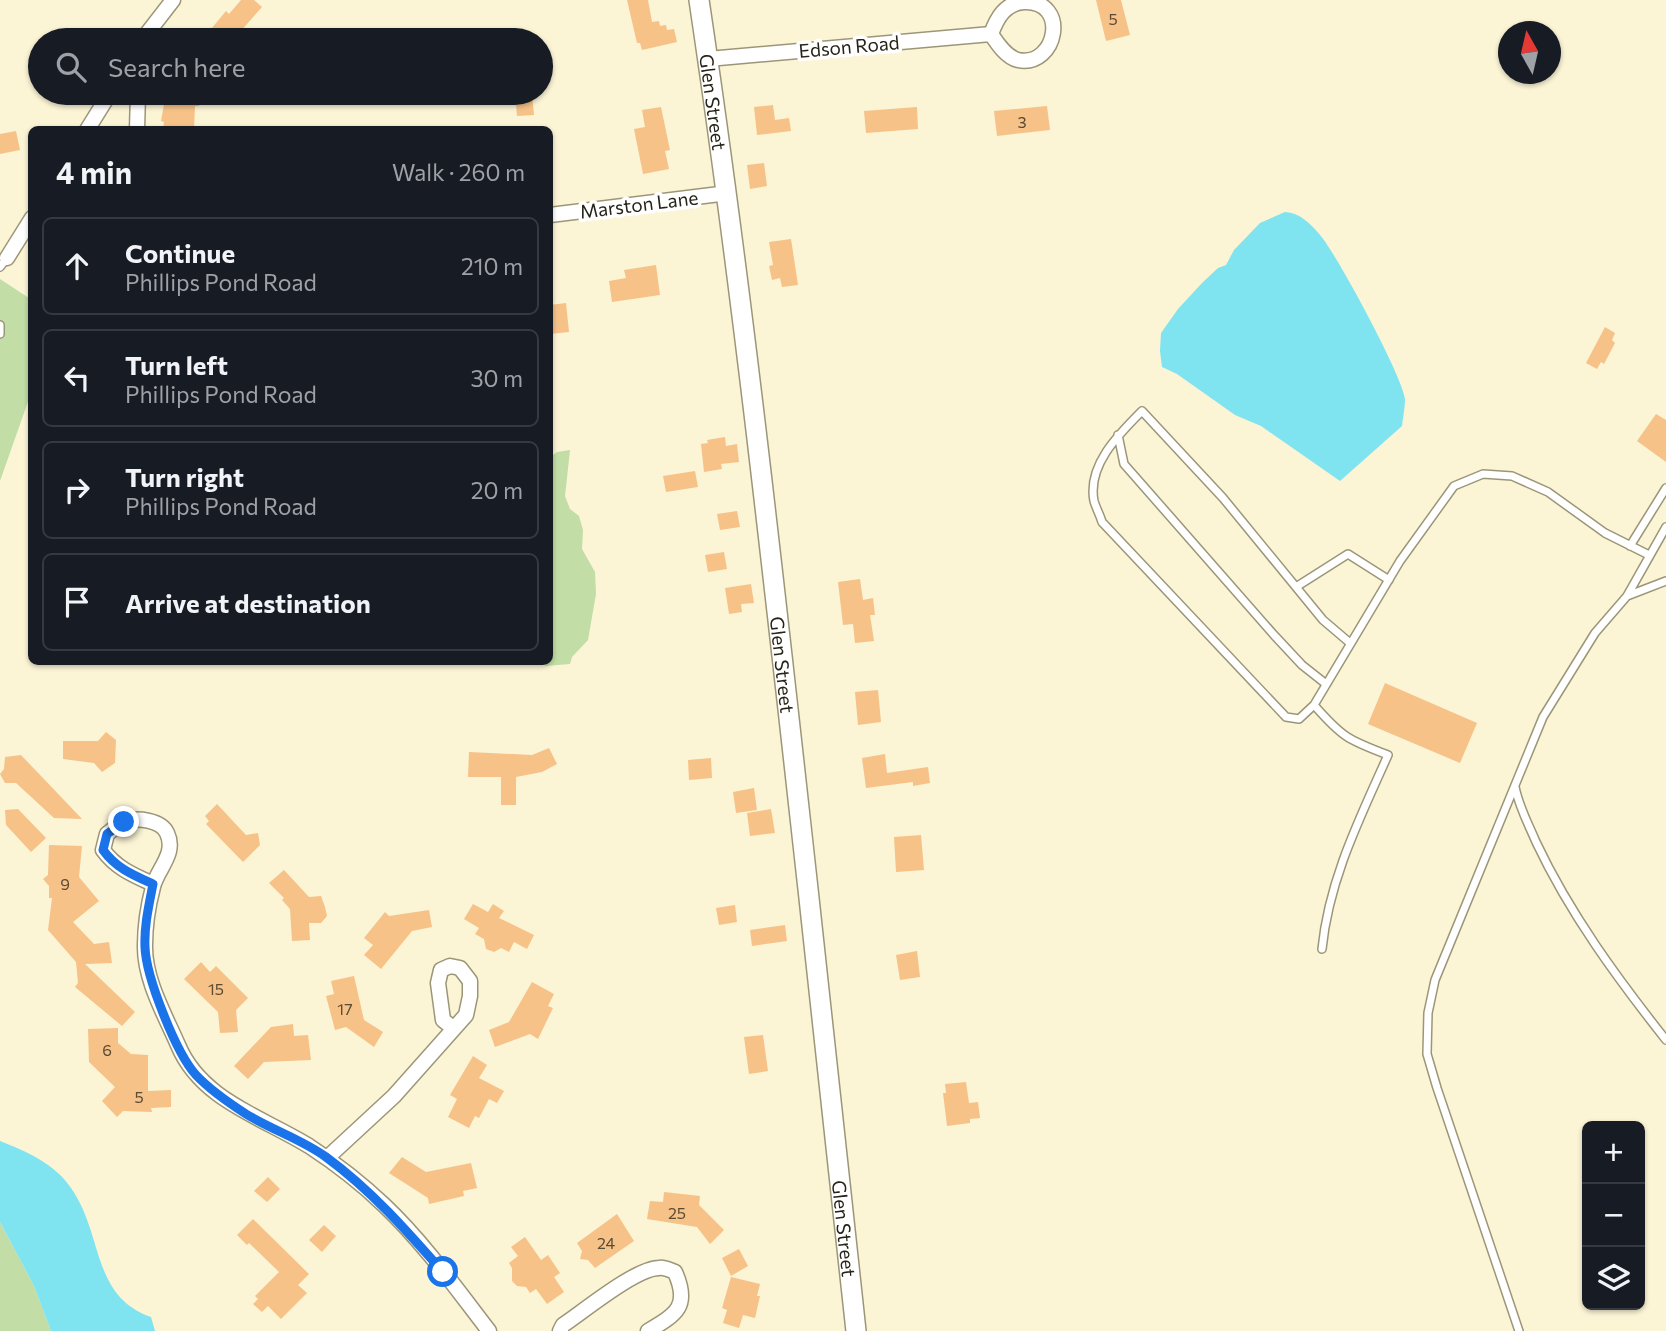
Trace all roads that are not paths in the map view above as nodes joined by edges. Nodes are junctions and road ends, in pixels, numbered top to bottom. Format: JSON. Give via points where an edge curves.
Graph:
{"nodes":[{"id":1,"x":173,"y":0,"type":"edge"},
{"id":2,"x":699,"y":0,"type":"edge"},
{"id":3,"x":152,"y":28,"type":"edge"},
{"id":4,"x":990,"y":34,"type":"junction"},
{"id":5,"x":708,"y":58,"type":"junction"},
{"id":6,"x":103,"y":105,"type":"edge"},
{"id":7,"x":138,"y":105,"type":"edge"},
{"id":8,"x":89,"y":126,"type":"edge"},
{"id":9,"x":137,"y":126,"type":"edge"},
{"id":10,"x":728,"y":193,"type":"junction"},
{"id":11,"x":553,"y":215,"type":"edge"},
{"id":12,"x":28,"y":224,"type":"edge"},
{"id":13,"x":3,"y":262,"type":"edge"},
{"id":14,"x":0,"y":325,"type":"edge"},
{"id":15,"x":0,"y":334,"type":"edge"},
{"id":16,"x":1118,"y":435,"type":"junction"},
{"id":17,"x":1666,"y":488,"type":"edge"},
{"id":18,"x":1666,"y":527,"type":"edge"},
{"id":19,"x":1630,"y":546,"type":"junction"},
{"id":20,"x":1649,"y":555,"type":"junction"},
{"id":21,"x":1389,"y":580,"type":"junction"},
{"id":22,"x":1666,"y":581,"type":"edge"},
{"id":23,"x":1296,"y":587,"type":"junction"},
{"id":24,"x":1626,"y":596,"type":"junction"},
{"id":25,"x":1350,"y":643,"type":"junction"},
{"id":26,"x":1326,"y":684,"type":"junction"},
{"id":27,"x":1314,"y":705,"type":"junction"},
{"id":28,"x":1515,"y":786,"type":"junction"},
{"id":29,"x":153,"y":884,"type":"junction"},
{"id":30,"x":1322,"y":949,"type":"dead end"},
{"id":31,"x":453,"y":1028,"type":"dead end"},
{"id":32,"x":1666,"y":1040,"type":"edge"},
{"id":33,"x":327,"y":1158,"type":"junction"},
{"id":34,"x":489,"y":1331,"type":"edge"},
{"id":35,"x":560,"y":1331,"type":"edge"},
{"id":36,"x":648,"y":1331,"type":"edge"},
{"id":37,"x":856,"y":1331,"type":"edge"},
{"id":38,"x":1519,"y":1331,"type":"edge"}],
"edges":[{"from":1,"to":3,"type":"street"},
{"from":2,"to":5,"type":"street","name":"Glen Street"},
{"from":4,"to":4,"type":"street","via":[[1017,60],[1033,59],[1046,50],[1053,23],[1039,3],[1014,3],[998,17]]},
{"from":4,"to":5,"type":"street","name":"Edson Road"},
{"from":5,"to":10,"type":"street","name":"Glen Street"},
{"from":6,"to":8,"type":"street"},
{"from":7,"to":9,"type":"street"},
{"from":10,"to":11,"type":"street","name":"Marston Lane"},
{"from":10,"to":37,"type":"street","name":"Glen Street","via":[[774,568]]},
{"from":12,"to":13,"type":"street"},
{"from":14,"to":15,"type":"lane"},
{"from":16,"to":23,"type":"lane","via":[[1142,411],[1223,498]]},
{"from":16,"to":26,"type":"lane","via":[[1124,464],[1283,645]]},
{"from":16,"to":27,"type":"lane","via":[[1097,473],[1094,499],[1102,522],[1286,717],[1299,719]]},
{"from":17,"to":19,"type":"lane"},
{"from":18,"to":20,"type":"lane"},
{"from":19,"to":20,"type":"lane"},
{"from":19,"to":21,"type":"lane","via":[[1548,492],[1512,476],[1483,474],[1454,486]]},
{"from":20,"to":24,"type":"lane"},
{"from":21,"to":23,"type":"lane","via":[[1348,554]]},
{"from":21,"to":25,"type":"lane"},
{"from":22,"to":24,"type":"lane"},
{"from":23,"to":25,"type":"lane"},
{"from":24,"to":28,"type":"lane","via":[[1595,633],[1543,717]]},
{"from":25,"to":26,"type":"lane"},
{"from":26,"to":27,"type":"lane"},
{"from":27,"to":30,"type":"lane","via":[[1348,740],[1388,755],[1337,873]]},
{"from":28,"to":32,"type":"lane","via":[[1518,803],[1563,892],[1608,965]]},
{"from":28,"to":38,"type":"lane","via":[[1435,980],[1427,1054]]},
{"from":29,"to":29,"type":"street","via":[[170,847],[167,832],[156,822],[124,822],[107,834],[103,850],[111,861]]},
{"from":29,"to":33,"type":"street","via":[[145,948],[152,983],[182,1055],[195,1073],[247,1115]]},
{"from":31,"to":33,"type":"street","via":[[394,1096]]},
{"from":33,"to":34,"type":"street","via":[[384,1205]]},
{"from":35,"to":36,"type":"street","via":[[634,1276],[662,1267],[675,1272],[682,1303]]}]}
